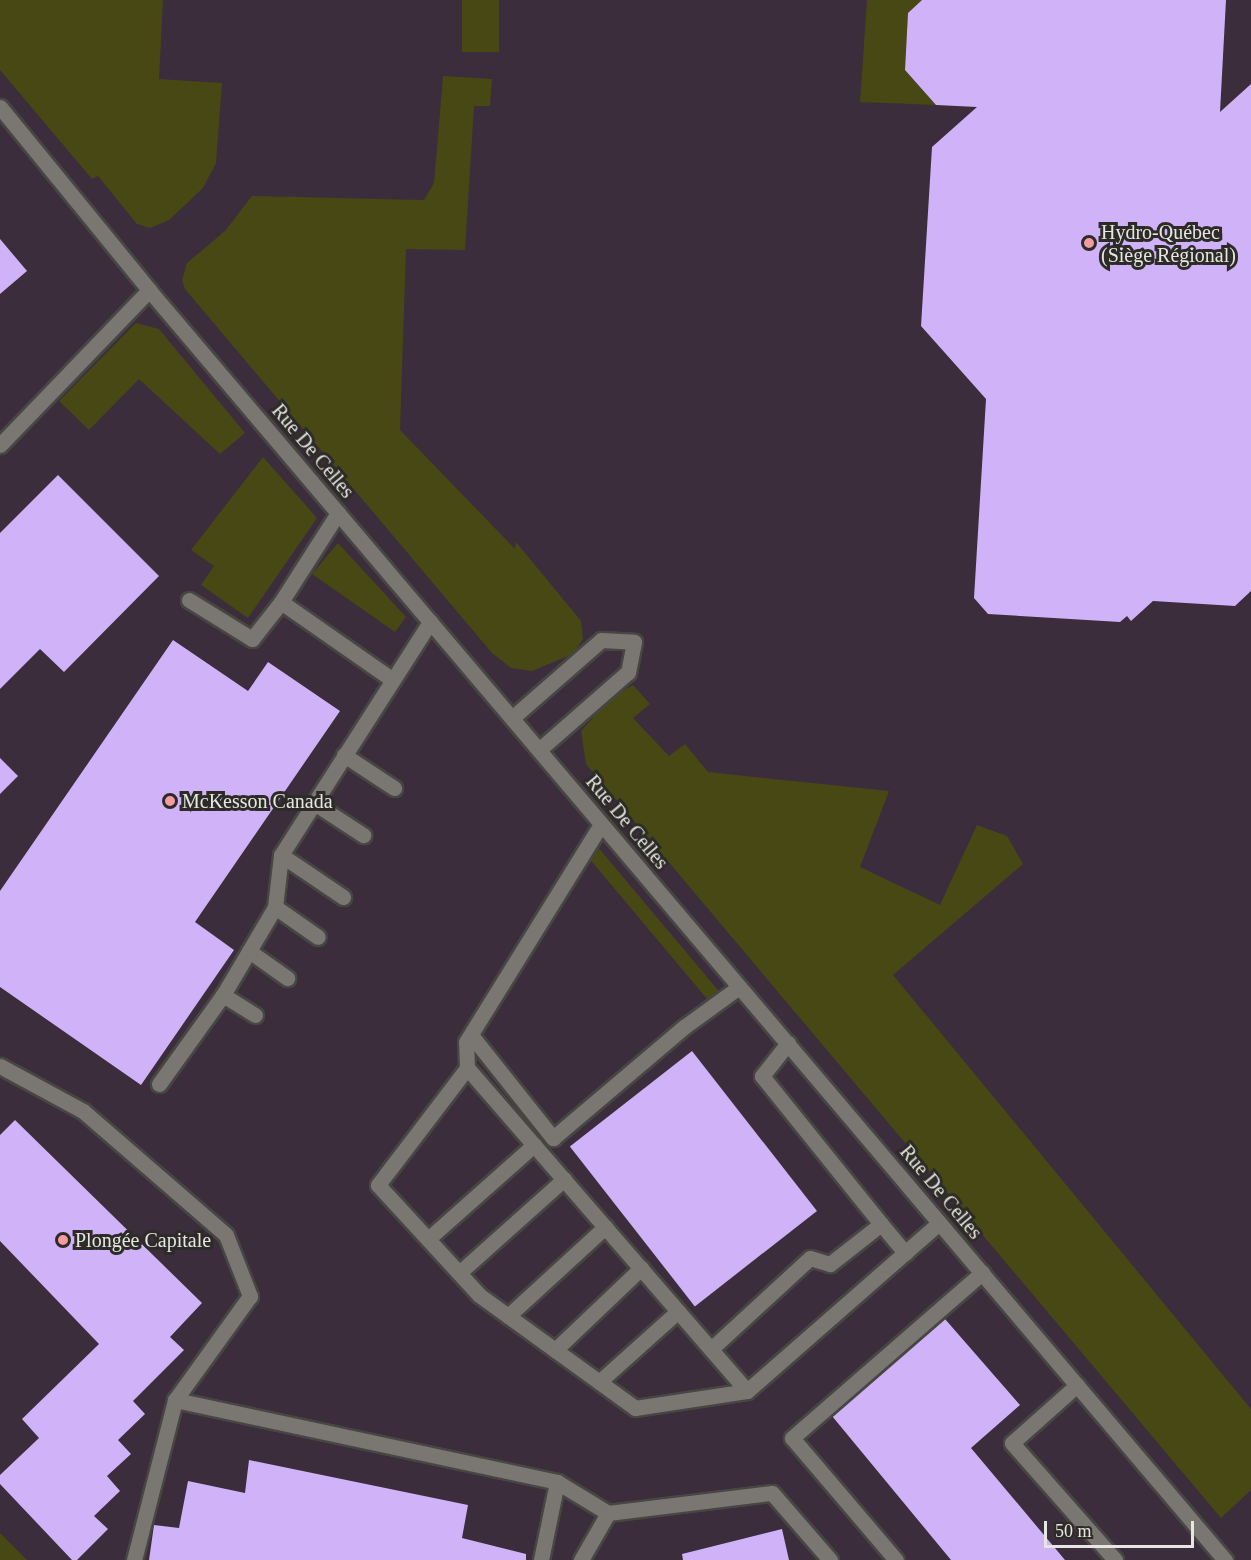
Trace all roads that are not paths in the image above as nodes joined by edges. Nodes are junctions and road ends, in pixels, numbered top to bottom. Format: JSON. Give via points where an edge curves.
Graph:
{"nodes":[{"id":1,"x":0,"y":107,"type":"edge"},
{"id":2,"x":149,"y":290,"type":"junction"},
{"id":3,"x":0,"y":445,"type":"edge"},
{"id":4,"x":338,"y":513,"type":"junction"},
{"id":5,"x":189,"y":600,"type":"dead end"},
{"id":6,"x":281,"y":602,"type":"junction"},
{"id":7,"x":430,"y":622,"type":"junction"},
{"id":8,"x":393,"y":680,"type":"junction"},
{"id":9,"x":512,"y":718,"type":"junction"},
{"id":10,"x":539,"y":750,"type":"junction"},
{"id":11,"x":344,"y":755,"type":"junction"},
{"id":12,"x":394,"y":788,"type":"dead end"},
{"id":13,"x":314,"y":803,"type":"junction"},
{"id":14,"x":602,"y":824,"type":"junction"},
{"id":15,"x":363,"y":836,"type":"dead end"},
{"id":16,"x":281,"y":855,"type":"junction"},
{"id":17,"x":343,"y":897,"type":"dead end"},
{"id":18,"x":275,"y":907,"type":"junction"},
{"id":19,"x":318,"y":937,"type":"dead end"},
{"id":20,"x":249,"y":951,"type":"junction"},
{"id":21,"x":287,"y":978,"type":"dead end"},
{"id":22,"x":739,"y":987,"type":"junction"},
{"id":23,"x":223,"y":995,"type":"junction"},
{"id":24,"x":255,"y":1015,"type":"dead end"},
{"id":25,"x":471,"y":1035,"type":"junction"},
{"id":26,"x":788,"y":1043,"type":"junction"},
{"id":27,"x":0,"y":1066,"type":"edge"},
{"id":28,"x":467,"y":1068,"type":"junction"},
{"id":29,"x":159,"y":1084,"type":"dead end"},
{"id":30,"x":534,"y":1145,"type":"junction"},
{"id":31,"x":564,"y":1179,"type":"junction"},
{"id":32,"x":939,"y":1223,"type":"junction"},
{"id":33,"x":881,"y":1224,"type":"junction"},
{"id":34,"x":605,"y":1227,"type":"junction"},
{"id":35,"x":428,"y":1239,"type":"junction"},
{"id":36,"x":905,"y":1254,"type":"junction"},
{"id":37,"x":641,"y":1268,"type":"junction"},
{"id":38,"x":982,"y":1273,"type":"junction"},
{"id":39,"x":459,"y":1274,"type":"junction"},
{"id":40,"x":678,"y":1311,"type":"junction"},
{"id":41,"x":508,"y":1316,"type":"junction"},
{"id":42,"x":711,"y":1349,"type":"junction"},
{"id":43,"x":555,"y":1350,"type":"junction"},
{"id":44,"x":599,"y":1382,"type":"junction"},
{"id":45,"x":1077,"y":1385,"type":"junction"},
{"id":46,"x":747,"y":1391,"type":"junction"},
{"id":47,"x":175,"y":1400,"type":"junction"},
{"id":48,"x":557,"y":1482,"type":"junction"},
{"id":49,"x":608,"y":1513,"type":"junction"},
{"id":50,"x":134,"y":1560,"type":"edge"},
{"id":51,"x":542,"y":1560,"type":"edge"},
{"id":52,"x":581,"y":1560,"type":"edge"},
{"id":53,"x":830,"y":1560,"type":"edge"},
{"id":54,"x":896,"y":1560,"type":"edge"},
{"id":55,"x":1115,"y":1560,"type":"edge"},
{"id":56,"x":1226,"y":1560,"type":"edge"}],
"edges":[{"from":1,"to":2,"type":"street","name":"Rue De Celles"},
{"from":2,"to":3,"type":"street"},
{"from":2,"to":4,"type":"street","name":"Rue De Celles"},
{"from":4,"to":6,"type":"street"},
{"from":4,"to":7,"type":"street","name":"Rue De Celles"},
{"from":5,"to":6,"type":"street","via":[[252,639]]},
{"from":6,"to":8,"type":"street"},
{"from":7,"to":8,"type":"street"},
{"from":7,"to":9,"type":"street","name":"Rue De Celles"},
{"from":8,"to":11,"type":"street"},
{"from":9,"to":10,"type":"street","name":"Rue De Celles"},
{"from":9,"to":10,"type":"street","via":[[601,640],[634,642],[628,672]]},
{"from":10,"to":14,"type":"street","name":"Rue De Celles"},
{"from":11,"to":12,"type":"street"},
{"from":11,"to":13,"type":"street"},
{"from":13,"to":15,"type":"street"},
{"from":13,"to":16,"type":"street"},
{"from":14,"to":22,"type":"street","name":"Rue De Celles"},
{"from":14,"to":25,"type":"street"},
{"from":16,"to":17,"type":"street"},
{"from":16,"to":18,"type":"street"},
{"from":18,"to":19,"type":"street"},
{"from":18,"to":20,"type":"street"},
{"from":20,"to":21,"type":"street"},
{"from":20,"to":23,"type":"street"},
{"from":22,"to":25,"type":"street","via":[[684,1027],[554,1138]]},
{"from":22,"to":26,"type":"street","name":"Rue De Celles"},
{"from":23,"to":24,"type":"street"},
{"from":23,"to":29,"type":"street"},
{"from":25,"to":28,"type":"street","via":[[466,1042]]},
{"from":26,"to":32,"type":"street","name":"Rue De Celles"},
{"from":26,"to":33,"type":"street","via":[[762,1076]]},
{"from":27,"to":47,"type":"street","via":[[83,1112],[226,1235],[250,1296]]},
{"from":28,"to":30,"type":"street"},
{"from":28,"to":35,"type":"street","via":[[378,1185]]},
{"from":30,"to":31,"type":"street"},
{"from":30,"to":35,"type":"street"},
{"from":31,"to":34,"type":"street"},
{"from":31,"to":39,"type":"street"},
{"from":32,"to":36,"type":"street"},
{"from":32,"to":38,"type":"street","name":"Rue De Celles"},
{"from":33,"to":36,"type":"street"},
{"from":33,"to":42,"type":"street","via":[[830,1264],[810,1257]]},
{"from":34,"to":37,"type":"street"},
{"from":34,"to":41,"type":"street"},
{"from":35,"to":39,"type":"street"},
{"from":36,"to":46,"type":"street"},
{"from":37,"to":40,"type":"street"},
{"from":37,"to":43,"type":"street"},
{"from":38,"to":45,"type":"street","name":"Rue De Celles"},
{"from":38,"to":54,"type":"street","via":[[792,1438]]},
{"from":39,"to":41,"type":"street"},
{"from":40,"to":42,"type":"street"},
{"from":40,"to":44,"type":"street"},
{"from":41,"to":43,"type":"street"},
{"from":42,"to":46,"type":"street"},
{"from":43,"to":44,"type":"street"},
{"from":44,"to":46,"type":"street","via":[[635,1408]]},
{"from":45,"to":55,"type":"street","via":[[1012,1443]]},
{"from":45,"to":56,"type":"street","name":"Rue De Celles"},
{"from":47,"to":48,"type":"street"},
{"from":47,"to":50,"type":"street"},
{"from":48,"to":49,"type":"street"},
{"from":48,"to":51,"type":"street"},
{"from":49,"to":52,"type":"street"},
{"from":49,"to":53,"type":"street","via":[[772,1493]]}]}
